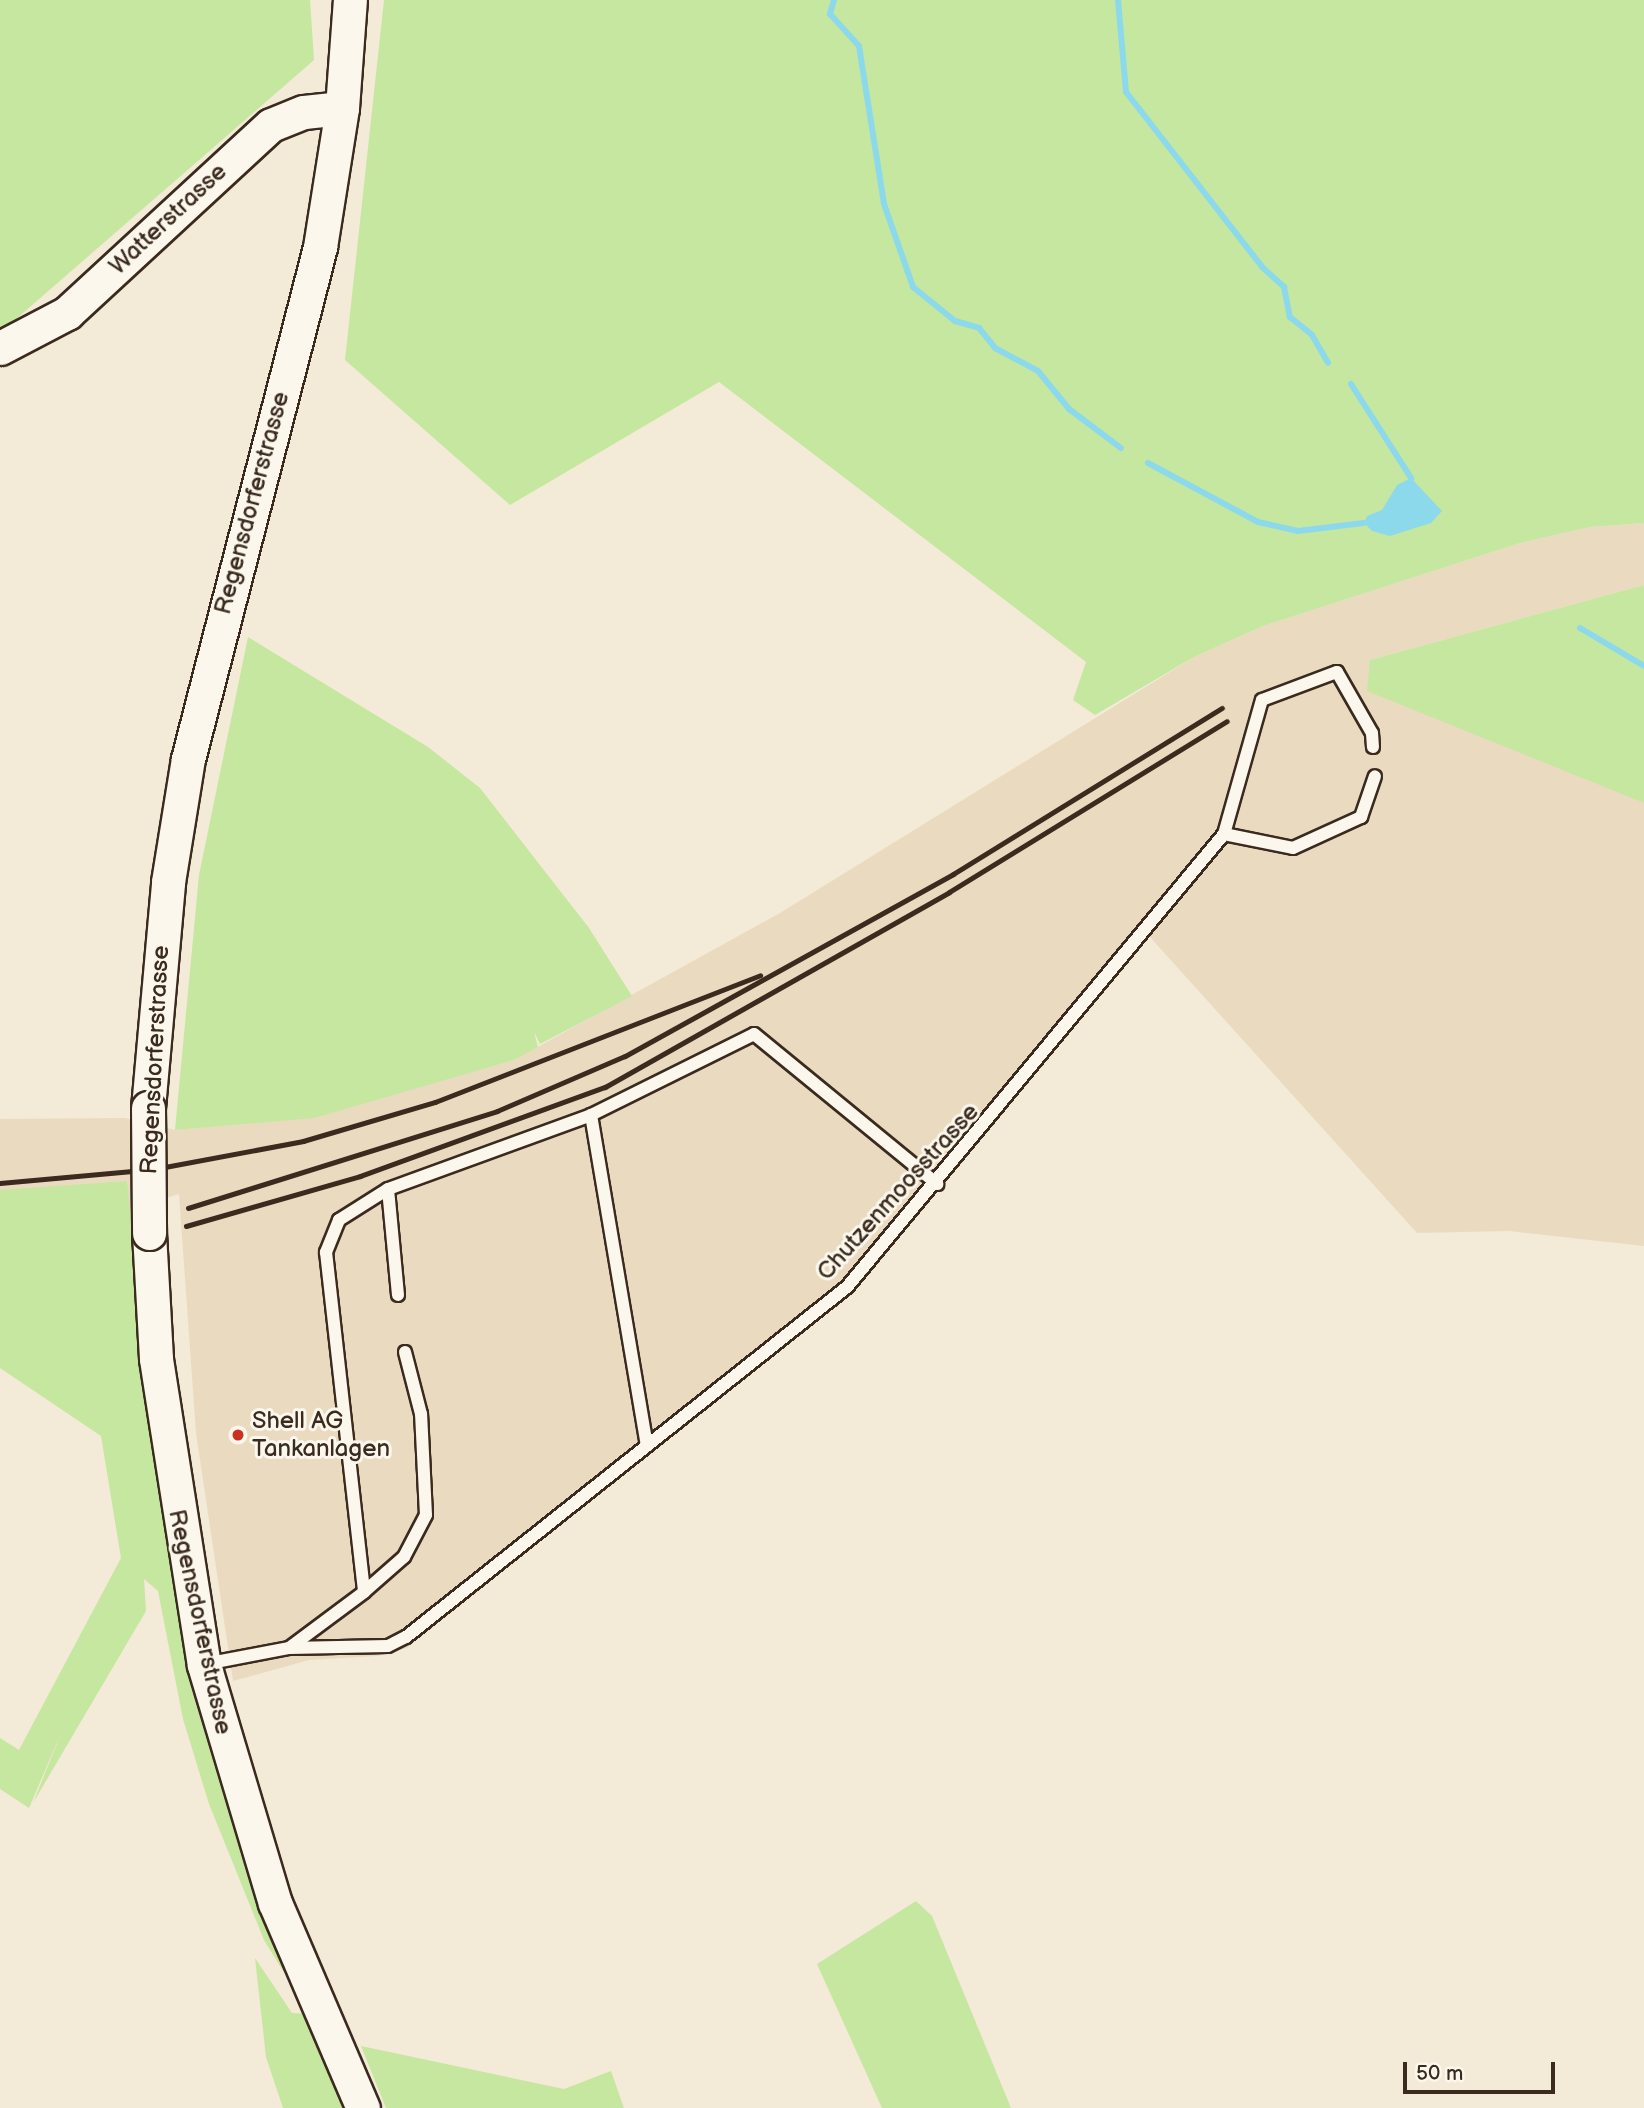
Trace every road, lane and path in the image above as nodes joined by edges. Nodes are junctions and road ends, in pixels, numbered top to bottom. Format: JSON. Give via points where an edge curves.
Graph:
{"nodes":[{"id":1,"x":350,"y":0,"type":"edge"},
{"id":2,"x":342,"y":108,"type":"junction"},
{"id":3,"x":0,"y":348,"type":"edge"},
{"id":4,"x":1373,"y":747,"type":"dead end"},
{"id":5,"x":1375,"y":776,"type":"dead end"},
{"id":6,"x":1224,"y":834,"type":"junction"},
{"id":7,"x":591,"y":1115,"type":"junction"},
{"id":8,"x":937,"y":1184,"type":"junction"},
{"id":9,"x":388,"y":1189,"type":"junction"},
{"id":10,"x":398,"y":1296,"type":"dead end"},
{"id":11,"x":405,"y":1352,"type":"dead end"},
{"id":12,"x":647,"y":1445,"type":"junction"},
{"id":13,"x":364,"y":1592,"type":"junction"},
{"id":14,"x":289,"y":1648,"type":"junction"},
{"id":15,"x":204,"y":1664,"type":"junction"},
{"id":16,"x":363,"y":2108,"type":"edge"}],
"edges":[{"from":1,"to":2,"type":"street","name":"Regensdorferstrasse"},
{"from":2,"to":3,"type":"street","name":"Watterstrasse","via":[[304,112],[271,125],[67,313]]},
{"from":2,"to":15,"type":"street","name":"Regensdorferstrasse","bridge":true,"via":[[320,247],[188,759],[168,882],[148,1108],[149,1233],[156,1359]]},
{"from":4,"to":6,"type":"lane","name":"Chutzenmoosstrasse","via":[[1372,733],[1336,672],[1262,700]]},
{"from":5,"to":6,"type":"lane","via":[[1361,817],[1293,848]]},
{"from":6,"to":8,"type":"lane","name":"Chutzenmoosstrasse"},
{"from":7,"to":8,"type":"lane","via":[[754,1034]]},
{"from":7,"to":9,"type":"lane"},
{"from":7,"to":12,"type":"lane"},
{"from":8,"to":12,"type":"lane","name":"Chutzenmoosstrasse","via":[[848,1287]]},
{"from":9,"to":10,"type":"lane"},
{"from":9,"to":13,"type":"lane","via":[[339,1220],[326,1252]]},
{"from":11,"to":13,"type":"lane","via":[[421,1414],[426,1515],[404,1557]]},
{"from":12,"to":14,"type":"lane","name":"Chutzenmoosstrasse","via":[[406,1637],[364,1648]]},
{"from":13,"to":14,"type":"lane"},
{"from":14,"to":15,"type":"lane","name":"Chutzenmoosstrasse"},
{"from":15,"to":16,"type":"street","name":"Regensdorferstrasse","via":[[275,1903]]}]}
